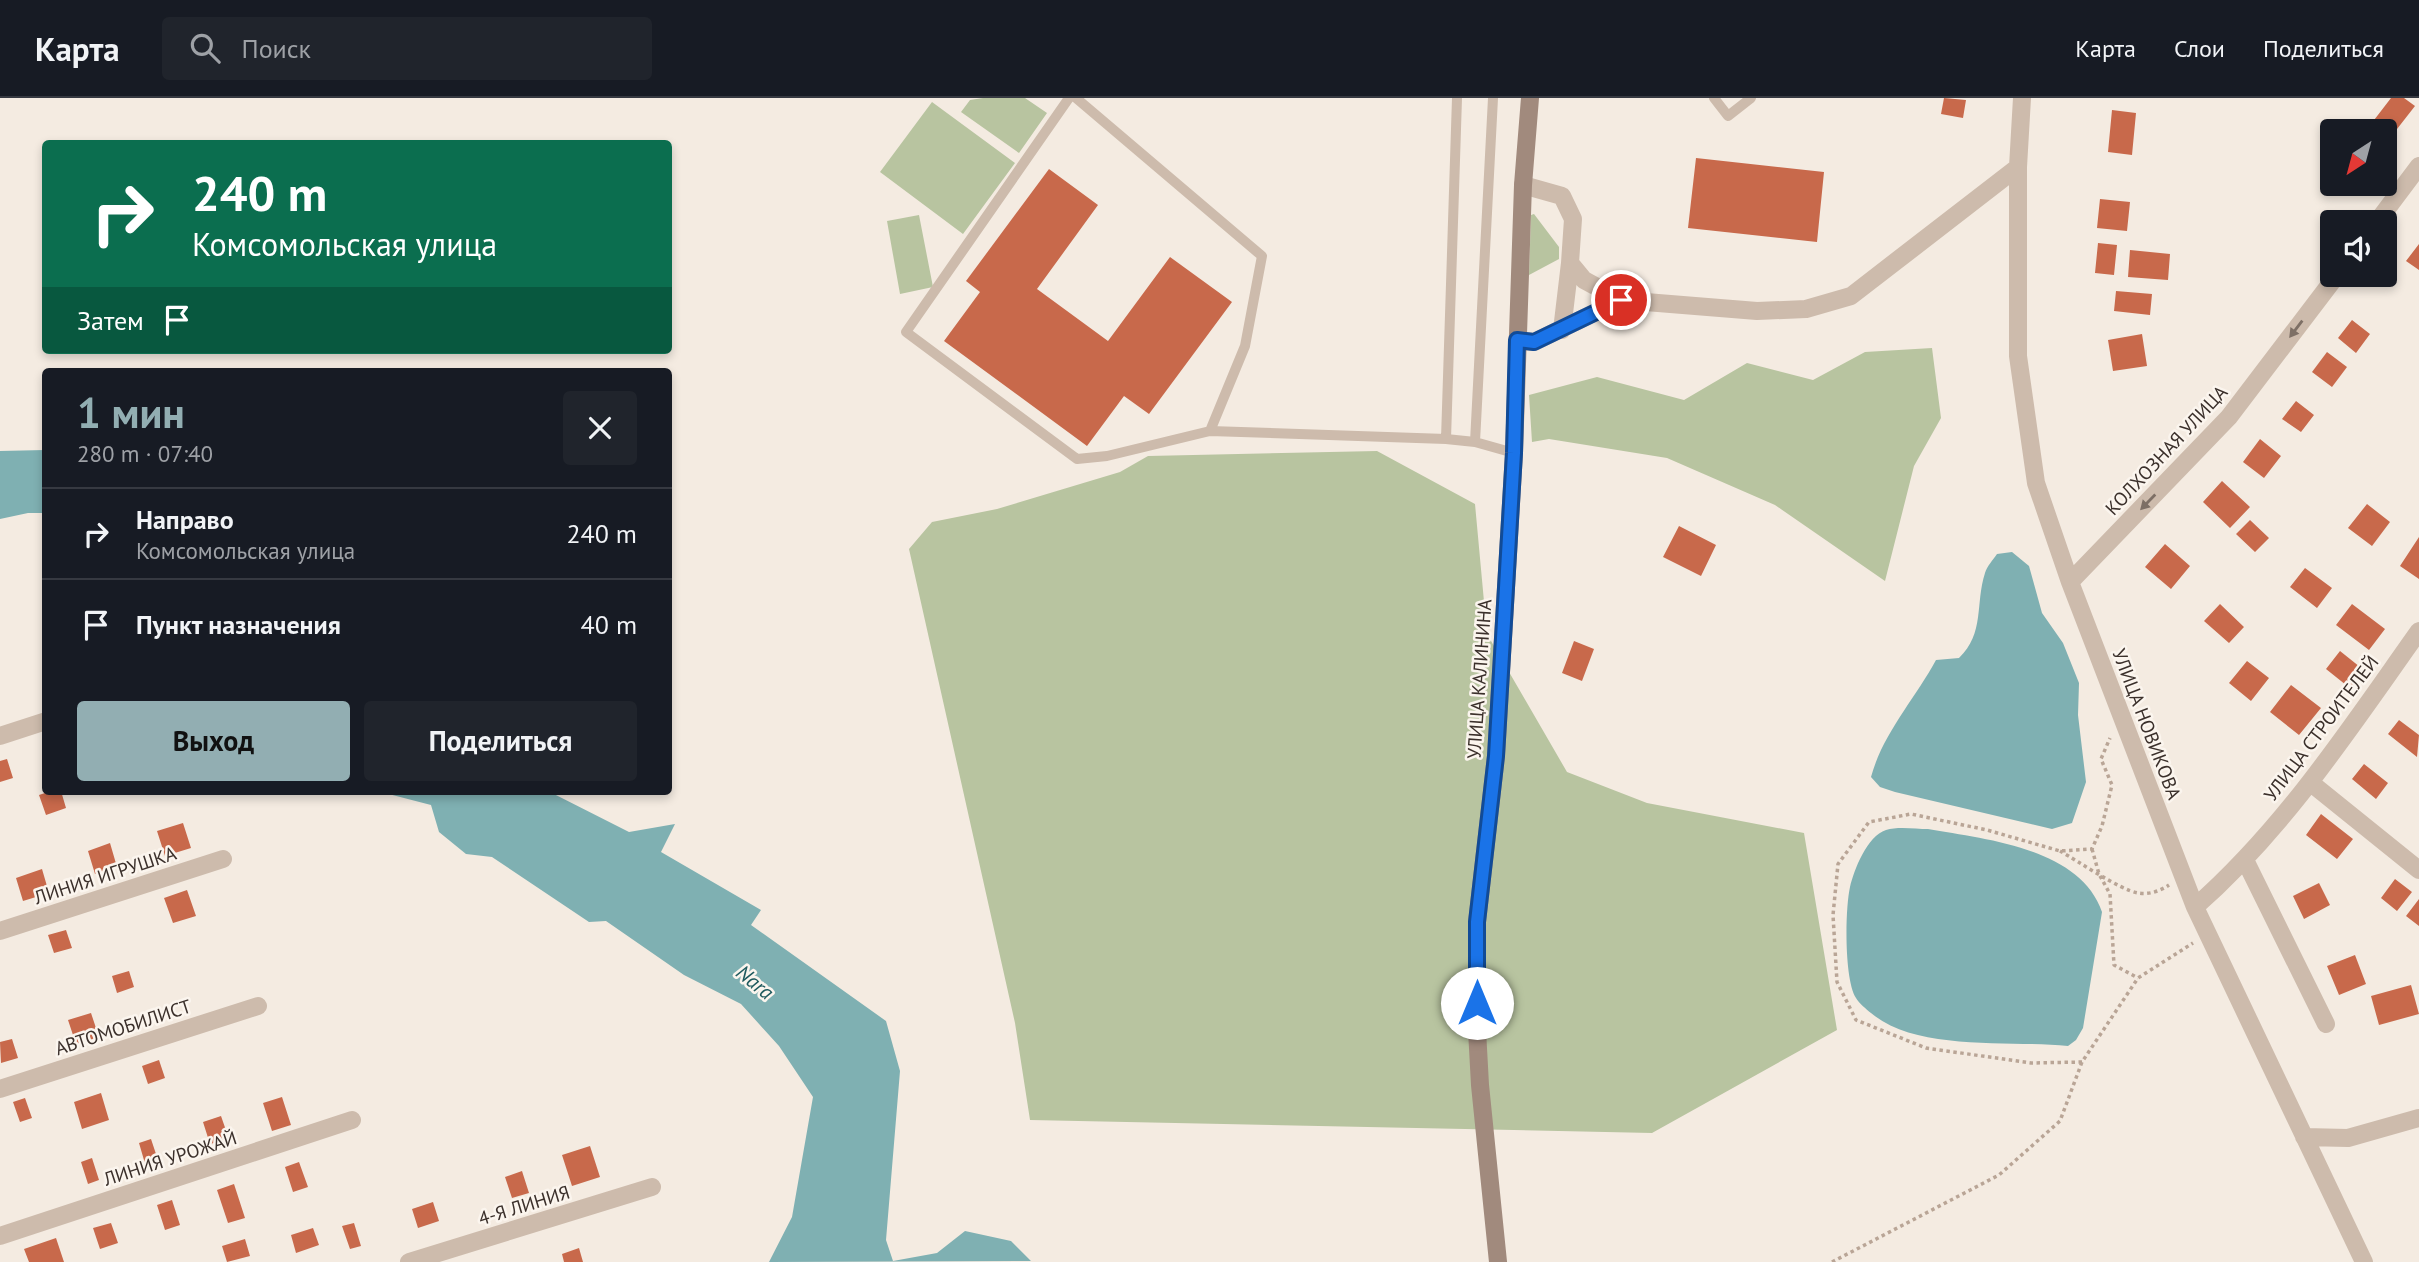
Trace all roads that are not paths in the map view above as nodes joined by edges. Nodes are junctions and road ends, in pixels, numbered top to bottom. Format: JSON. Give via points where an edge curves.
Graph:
{"nodes":[{"id":1,"x":1069,"y":98,"type":"edge"},
{"id":2,"x":1076,"y":98,"type":"edge"},
{"id":3,"x":1457,"y":98,"type":"edge"},
{"id":4,"x":1493,"y":98,"type":"edge"},
{"id":5,"x":1530,"y":98,"type":"edge"},
{"id":6,"x":1714,"y":98,"type":"edge"},
{"id":7,"x":1751,"y":98,"type":"edge"},
{"id":8,"x":2021,"y":98,"type":"edge"},
{"id":9,"x":2419,"y":166,"type":"edge"},
{"id":10,"x":2018,"y":167,"type":"junction"},
{"id":11,"x":1523,"y":185,"type":"junction"},
{"id":12,"x":2386,"y":210,"type":"edge"},
{"id":13,"x":1570,"y":263,"type":"junction"},
{"id":14,"x":2328,"y":287,"type":"edge"},
{"id":15,"x":1621,"y":300,"type":"junction"},
{"id":16,"x":1562,"y":330,"type":"junction"},
{"id":17,"x":1517,"y":340,"type":"junction"},
{"id":18,"x":1210,"y":431,"type":"junction"},
{"id":19,"x":1446,"y":439,"type":"junction"},
{"id":20,"x":1475,"y":443,"type":"junction"},
{"id":21,"x":1514,"y":453,"type":"junction"},
{"id":22,"x":2070,"y":582,"type":"junction"},
{"id":23,"x":2419,"y":631,"type":"edge"},
{"id":24,"x":42,"y":722,"type":"edge"},
{"id":25,"x":0,"y":736,"type":"edge"},
{"id":26,"x":2311,"y":783,"type":"junction"},
{"id":27,"x":223,"y":859,"type":"dead end"},
{"id":28,"x":2245,"y":860,"type":"junction"},
{"id":29,"x":2419,"y":870,"type":"edge"},
{"id":30,"x":2195,"y":907,"type":"junction"},
{"id":31,"x":0,"y":931,"type":"edge"},
{"id":32,"x":258,"y":1006,"type":"dead end"},
{"id":33,"x":2326,"y":1024,"type":"dead end"},
{"id":34,"x":0,"y":1088,"type":"edge"},
{"id":35,"x":2419,"y":1118,"type":"edge"},
{"id":36,"x":352,"y":1120,"type":"dead end"},
{"id":37,"x":2304,"y":1137,"type":"junction"},
{"id":38,"x":652,"y":1187,"type":"dead end"},
{"id":39,"x":0,"y":1236,"type":"edge"},
{"id":40,"x":409,"y":1262,"type":"edge"},
{"id":41,"x":1498,"y":1262,"type":"edge"},
{"id":42,"x":2364,"y":1262,"type":"edge"}],
"edges":[{"from":1,"to":18,"type":"lane","via":[[906,331],[1077,459]]},
{"from":2,"to":18,"type":"lane","via":[[1262,256],[1245,346]]},
{"from":3,"to":19,"type":"lane"},
{"from":4,"to":20,"type":"lane"},
{"from":5,"to":11,"type":"street","name":"УЛИЦА КАЛИНИНА"},
{"from":6,"to":7,"type":"lane","via":[[1728,116]]},
{"from":8,"to":10,"type":"street","name":"УЛИЦА НОВИКОВА"},
{"from":9,"to":12,"type":"street"},
{"from":10,"to":15,"type":"street","via":[[1851,296],[1807,309],[1757,311]]},
{"from":10,"to":22,"type":"street","name":"УЛИЦА НОВИКОВА","via":[[2018,356],[2036,482]]},
{"from":11,"to":13,"type":"street","via":[[1562,196],[1573,219]]},
{"from":11,"to":17,"type":"street","name":"УЛИЦА КАЛИНИНА"},
{"from":13,"to":15,"type":"street","via":[[1584,279]]},
{"from":13,"to":16,"type":"street"},
{"from":14,"to":22,"type":"street","name":"КОЛХОЗНАЯ УЛИЦА","one_way":true,"via":[[2229,417]]},
{"from":15,"to":16,"type":"street"},
{"from":16,"to":17,"type":"street","via":[[1534,342]]},
{"from":17,"to":21,"type":"street","name":"УЛИЦА КАЛИНИНА"},
{"from":18,"to":19,"type":"lane"},
{"from":19,"to":20,"type":"lane"},
{"from":20,"to":21,"type":"lane"},
{"from":21,"to":41,"type":"street","name":"УЛИЦА КАЛИНИНА","via":[[1496,756],[1477,922],[1480,1086]]},
{"from":22,"to":30,"type":"street","name":"УЛИЦА НОВИКОВА"},
{"from":23,"to":26,"type":"street","name":"УЛИЦА СТРОИТЕЛЕЙ"},
{"from":24,"to":25,"type":"street"},
{"from":26,"to":28,"type":"street","name":"УЛИЦА СТРОИТЕЛЕЙ"},
{"from":26,"to":29,"type":"street"},
{"from":27,"to":31,"type":"street","name":"ЛИНИЯ ИГРУШКА"},
{"from":28,"to":30,"type":"street","name":"УЛИЦА СТРОИТЕЛЕЙ"},
{"from":28,"to":33,"type":"street"},
{"from":30,"to":37,"type":"street","name":"УЛИЦА НОВИКОВА"},
{"from":32,"to":34,"type":"street","name":"АВТОМОБИЛИСТ"},
{"from":35,"to":37,"type":"street","via":[[2348,1138]]},
{"from":36,"to":39,"type":"street","name":"ЛИНИЯ УРОЖАЙ"},
{"from":37,"to":42,"type":"street","name":"УЛИЦА НОВИКОВА"},
{"from":38,"to":40,"type":"street","name":"4-Я ЛИНИЯ"}]}
